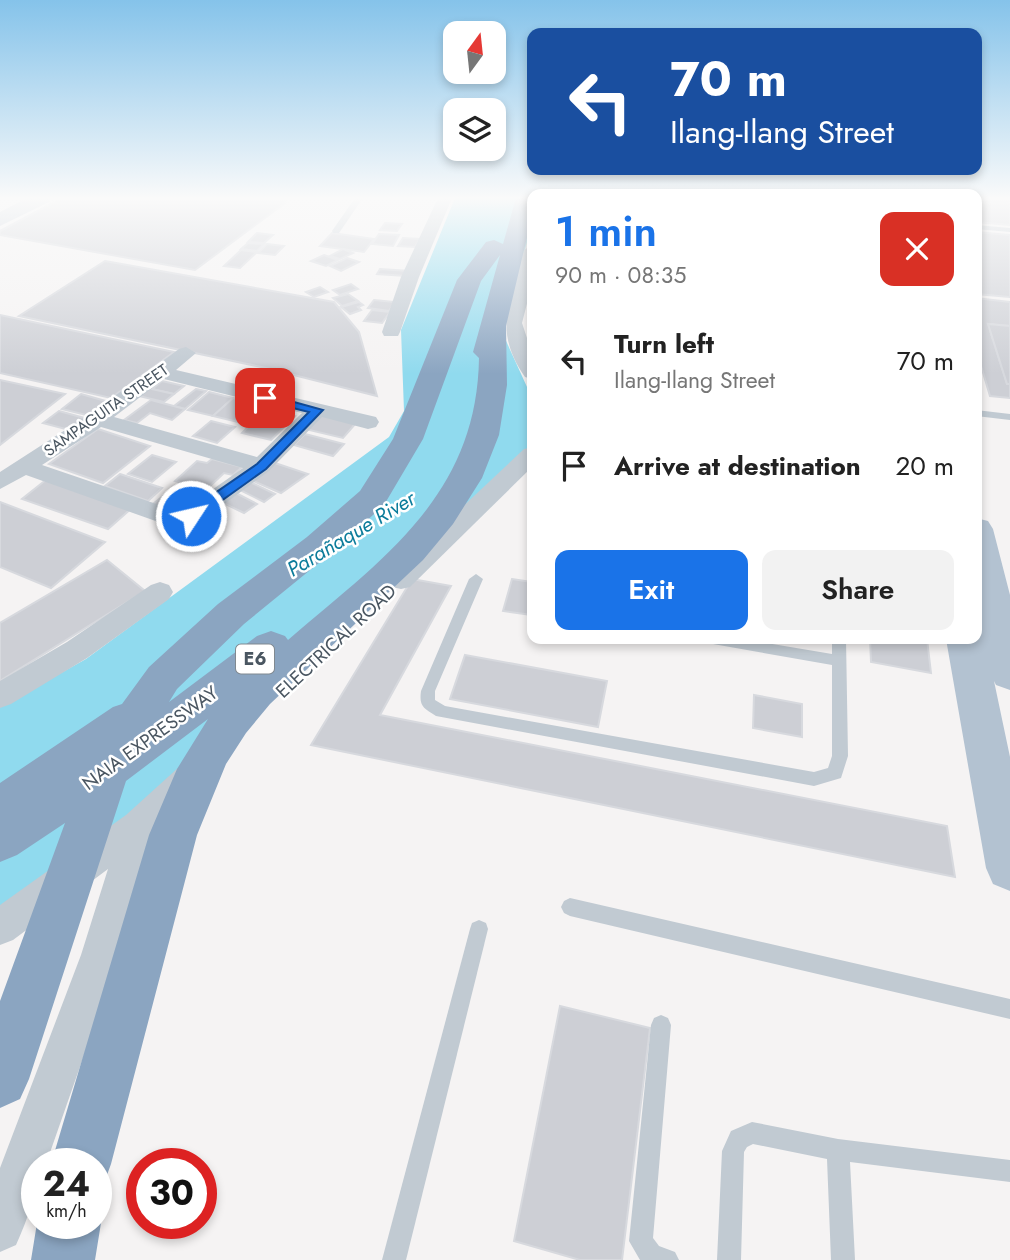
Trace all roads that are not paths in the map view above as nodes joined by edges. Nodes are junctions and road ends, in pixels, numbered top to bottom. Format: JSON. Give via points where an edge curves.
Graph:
{"nodes":[{"id":1,"x":419,"y":257,"type":"edge"},
{"id":2,"x":487,"y":257,"type":"edge"},
{"id":3,"x":491,"y":257,"type":"edge"},
{"id":4,"x":511,"y":257,"type":"edge"},
{"id":5,"x":527,"y":269,"type":"edge"},
{"id":6,"x":493,"y":327,"type":"junction"},
{"id":7,"x":391,"y":332,"type":"dead end"},
{"id":8,"x":186,"y":353,"type":"dead end"},
{"id":9,"x":527,"y":363,"type":"edge"},
{"id":10,"x":162,"y":373,"type":"junction"},
{"id":11,"x":317,"y":410,"type":"junction"},
{"id":12,"x":982,"y":414,"type":"edge"},
{"id":13,"x":1010,"y":417,"type":"edge"},
{"id":14,"x":98,"y":419,"type":"junction"},
{"id":15,"x":368,"y":422,"type":"dead end"},
{"id":16,"x":527,"y":459,"type":"edge"},
{"id":17,"x":261,"y":466,"type":"junction"},
{"id":18,"x":25,"y":467,"type":"junction"},
{"id":19,"x":0,"y":482,"type":"edge"},
{"id":20,"x":476,"y":579,"type":"dead end"},
{"id":21,"x":160,"y":592,"type":"dead end"},
{"id":22,"x":982,"y":600,"type":"edge"},
{"id":23,"x":985,"y":636,"type":"edge"},
{"id":24,"x":742,"y":644,"type":"edge"},
{"id":25,"x":839,"y":644,"type":"edge"},
{"id":26,"x":839,"y":661,"type":"junction"},
{"id":27,"x":1010,"y":674,"type":"edge"},
{"id":28,"x":0,"y":696,"type":"edge"},
{"id":29,"x":0,"y":808,"type":"edge"},
{"id":30,"x":138,"y":826,"type":"junction"},
{"id":31,"x":0,"y":840,"type":"edge"},
{"id":32,"x":1010,"y":867,"type":"edge"},
{"id":33,"x":570,"y":907,"type":"dead end"},
{"id":34,"x":0,"y":927,"type":"edge"},
{"id":35,"x":479,"y":929,"type":"dead end"},
{"id":36,"x":1010,"y":1009,"type":"edge"},
{"id":37,"x":661,"y":1025,"type":"dead end"},
{"id":38,"x":0,"y":1079,"type":"edge"},
{"id":39,"x":84,"y":1148,"type":"edge"},
{"id":40,"x":838,"y":1150,"type":"junction"},
{"id":41,"x":1010,"y":1171,"type":"edge"},
{"id":42,"x":0,"y":1229,"type":"edge"},
{"id":43,"x":66,"y":1239,"type":"edge"},
{"id":44,"x":63,"y":1260,"type":"edge"},
{"id":45,"x":394,"y":1260,"type":"edge"},
{"id":46,"x":667,"y":1260,"type":"edge"},
{"id":47,"x":729,"y":1260,"type":"edge"},
{"id":48,"x":843,"y":1260,"type":"edge"}],
"edges":[{"from":1,"to":7,"type":"street"},
{"from":2,"to":38,"type":"highway","via":[[459,300],[408,439],[372,498],[231,614],[163,678],[115,748]]},
{"from":3,"to":29,"type":"highway","name":"NAIA EXPRESSWAY","number":"E6","via":[[435,431],[412,477],[381,517],[263,618]]},
{"from":4,"to":6,"type":"highway","name":"NAIA EXPRESSWAY","number":"E6"},
{"from":5,"to":9,"type":"street","via":[[513,323]]},
{"from":6,"to":31,"type":"highway","name":"NAIA EXPRESSWAY","number":"E6","via":[[442,482],[400,534],[340,591],[178,721]]},
{"from":6,"to":39,"type":"highway","via":[[496,365],[485,434],[447,511],[408,554],[243,705],[214,743],[190,787]]},
{"from":8,"to":10,"type":"street","name":"SAMPAGUITA STREET"},
{"from":10,"to":11,"type":"street"},
{"from":10,"to":14,"type":"street","name":"SAMPAGUITA STREET"},
{"from":11,"to":15,"type":"street"},
{"from":11,"to":17,"type":"street"},
{"from":12,"to":13,"type":"lane"},
{"from":14,"to":17,"type":"street"},
{"from":14,"to":18,"type":"street","name":"SAMPAGUITA STREET"},
{"from":16,"to":30,"type":"street","name":"ELECTRICAL ROAD"},
{"from":17,"to":18,"type":"street","via":[[182,519]]},
{"from":18,"to":19,"type":"street","name":"SAMPAGUITA STREET"},
{"from":20,"to":26,"type":"lane","via":[[428,691],[427,703],[441,712],[814,779],[835,774],[840,756]]},
{"from":21,"to":28,"type":"street"},
{"from":22,"to":23,"type":"main road"},
{"from":23,"to":27,"type":"main road"},
{"from":23,"to":32,"type":"main road"},
{"from":24,"to":26,"type":"lane"},
{"from":25,"to":26,"type":"lane"},
{"from":30,"to":34,"type":"street","name":"ELECTRICAL ROAD"},
{"from":30,"to":42,"type":"street","via":[[100,955]]},
{"from":33,"to":36,"type":"lane"},
{"from":35,"to":45,"type":"lane"},
{"from":37,"to":46,"type":"lane","via":[[641,1241],[651,1255]]},
{"from":40,"to":41,"type":"lane"},
{"from":40,"to":47,"type":"lane","via":[[752,1133],[739,1139],[733,1151]]},
{"from":40,"to":48,"type":"lane"},
{"from":43,"to":44,"type":"highway"}]}
